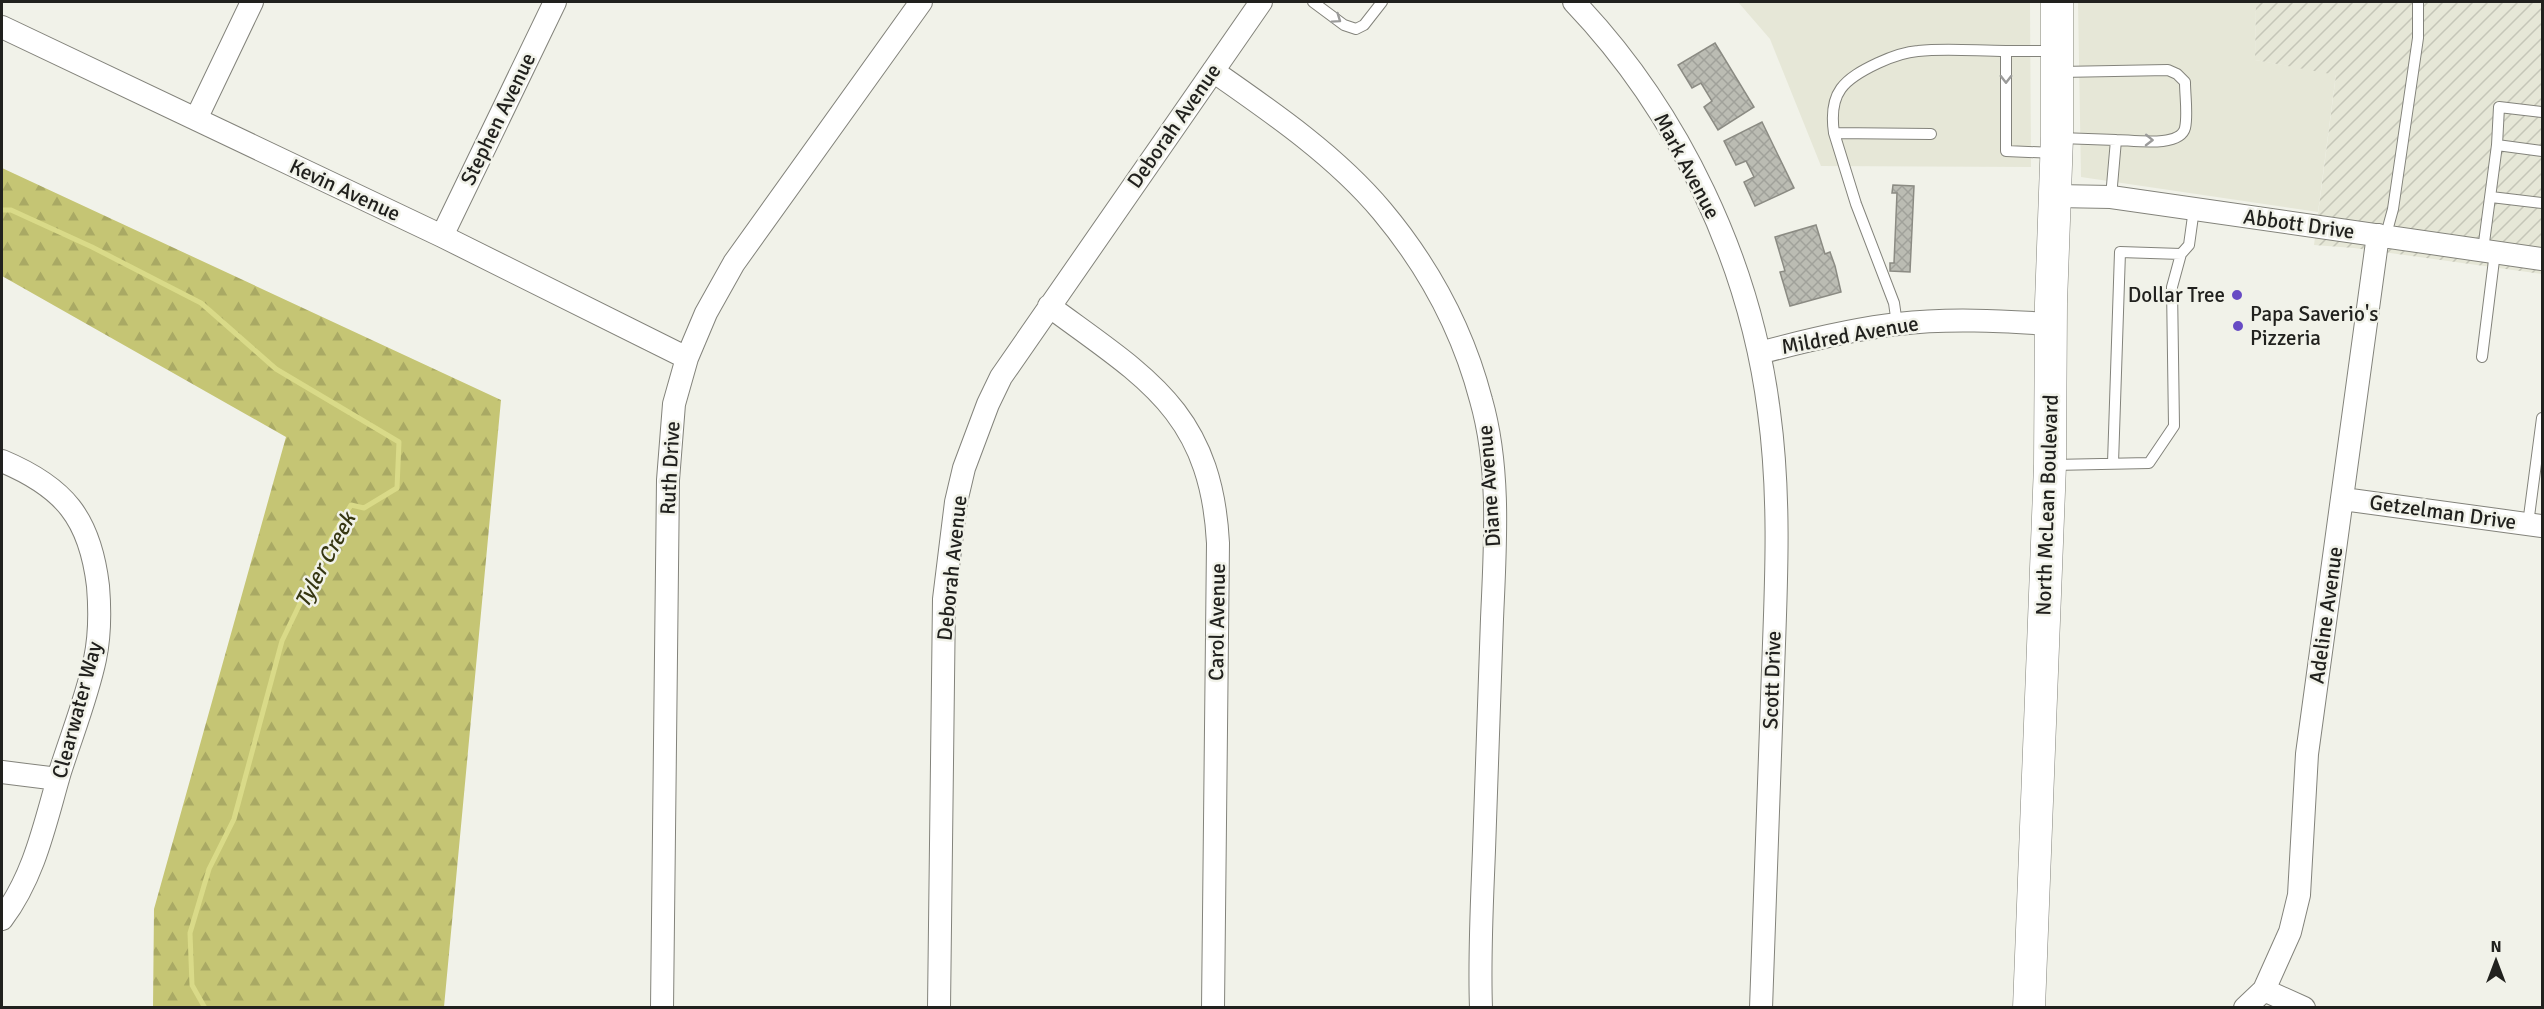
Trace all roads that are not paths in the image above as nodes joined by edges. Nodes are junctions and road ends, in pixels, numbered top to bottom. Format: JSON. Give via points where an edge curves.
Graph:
{"nodes":[{"id":1,"x":252,"y":2,"type":"edge"},
{"id":2,"x":555,"y":2,"type":"edge"},
{"id":3,"x":921,"y":2,"type":"edge"},
{"id":4,"x":1262,"y":2,"type":"edge"},
{"id":5,"x":1313,"y":2,"type":"edge"},
{"id":6,"x":1382,"y":2,"type":"edge"},
{"id":7,"x":1574,"y":2,"type":"edge"},
{"id":8,"x":2057,"y":2,"type":"edge"},
{"id":9,"x":2418,"y":2,"type":"edge"},
{"id":10,"x":2,"y":27,"type":"edge"},
{"id":11,"x":2006,"y":51,"type":"junction"},
{"id":12,"x":2058,"y":62,"type":"junction"},
{"id":13,"x":1213,"y":71,"type":"junction"},
{"id":14,"x":2542,"y":112,"type":"edge"},
{"id":15,"x":196,"y":119,"type":"junction"},
{"id":16,"x":1834,"y":133,"type":"junction"},
{"id":17,"x":1931,"y":134,"type":"dead end"},
{"id":18,"x":2116,"y":140,"type":"junction"},
{"id":19,"x":2057,"y":145,"type":"junction"},
{"id":20,"x":2497,"y":145,"type":"junction"},
{"id":21,"x":2542,"y":151,"type":"edge"},
{"id":22,"x":2056,"y":196,"type":"junction"},
{"id":23,"x":2111,"y":197,"type":"junction"},
{"id":24,"x":2491,"y":197,"type":"junction"},
{"id":25,"x":2542,"y":203,"type":"edge"},
{"id":26,"x":2194,"y":209,"type":"junction"},
{"id":27,"x":442,"y":236,"type":"junction"},
{"id":28,"x":2378,"y":236,"type":"junction"},
{"id":29,"x":2489,"y":251,"type":"junction"},
{"id":30,"x":2181,"y":254,"type":"junction"},
{"id":31,"x":2542,"y":259,"type":"edge"},
{"id":32,"x":1049,"y":306,"type":"junction"},
{"id":33,"x":1897,"y":324,"type":"junction"},
{"id":34,"x":2050,"y":324,"type":"junction"},
{"id":35,"x":1759,"y":353,"type":"junction"},
{"id":36,"x":2482,"y":357,"type":"dead end"},
{"id":37,"x":687,"y":358,"type":"junction"},
{"id":38,"x":2542,"y":418,"type":"edge"},
{"id":39,"x":2,"y":461,"type":"edge"},
{"id":40,"x":2113,"y":464,"type":"junction"},
{"id":41,"x":2050,"y":465,"type":"junction"},
{"id":42,"x":2343,"y":498,"type":"junction"},
{"id":43,"x":2535,"y":525,"type":"edge"},
{"id":44,"x":2,"y":772,"type":"edge"},
{"id":45,"x":58,"y":779,"type":"junction"},
{"id":46,"x":2,"y":919,"type":"edge"},
{"id":47,"x":2264,"y":990,"type":"junction"},
{"id":48,"x":662,"y":1008,"type":"edge"},
{"id":49,"x":939,"y":1008,"type":"edge"},
{"id":50,"x":1213,"y":1008,"type":"edge"},
{"id":51,"x":1482,"y":1008,"type":"edge"},
{"id":52,"x":1761,"y":1008,"type":"edge"},
{"id":53,"x":2029,"y":1008,"type":"edge"},
{"id":54,"x":2245,"y":1008,"type":"edge"},
{"id":55,"x":2304,"y":1008,"type":"edge"}],
"edges":[{"from":1,"to":15,"type":"street"},
{"from":2,"to":27,"type":"street","name":"Stephen Avenue"},
{"from":3,"to":37,"type":"street","name":"Ruth Drive","via":[[734,263],[697,330]]},
{"from":4,"to":13,"type":"street","name":"Deborah Avenue"},
{"from":5,"to":6,"type":"lane","one_way":true,"via":[[1356,29],[1364,26]]},
{"from":7,"to":35,"type":"street","name":"Mark Avenue","via":[[1620,56],[1682,150],[1727,245]]},
{"from":8,"to":12,"type":"main road","name":"North McLean Boulevard"},
{"from":9,"to":28,"type":"lane","via":[[2418,38],[2392,209],[2386,231]]},
{"from":10,"to":15,"type":"street","name":"Kevin Avenue"},
{"from":11,"to":12,"type":"lane"},
{"from":11,"to":16,"type":"lane","via":[[1917,51],[1898,54],[1863,70],[1841,86],[1833,112]]},
{"from":11,"to":19,"type":"lane","one_way":true,"via":[[2006,151]]},
{"from":18,"to":12,"type":"lane","one_way":true,"via":[[2172,141],[2181,136],[2185,128],[2185,82],[2168,70]]},
{"from":12,"to":19,"type":"main road","name":"North McLean Boulevard"},
{"from":13,"to":32,"type":"street","name":"Deborah Avenue"},
{"from":13,"to":51,"type":"street","name":"Diane Avenue","via":[[1340,168],[1381,210],[1413,250],[1445,304],[1482,403],[1492,466],[1495,539],[1481,927]]},
{"from":14,"to":20,"type":"lane","via":[[2499,107]]},
{"from":15,"to":27,"type":"street","name":"Kevin Avenue"},
{"from":16,"to":17,"type":"lane"},
{"from":16,"to":33,"type":"lane","via":[[1894,303]]},
{"from":18,"to":19,"type":"lane"},
{"from":18,"to":23,"type":"lane"},
{"from":19,"to":22,"type":"main road","name":"North McLean Boulevard"},
{"from":20,"to":21,"type":"lane"},
{"from":20,"to":24,"type":"lane"},
{"from":22,"to":23,"type":"street","name":"Abbott Drive"},
{"from":22,"to":34,"type":"main road","name":"North McLean Boulevard"},
{"from":23,"to":26,"type":"street","name":"Abbott Drive"},
{"from":24,"to":25,"type":"lane"},
{"from":24,"to":29,"type":"lane"},
{"from":26,"to":28,"type":"street","name":"Abbott Drive"},
{"from":26,"to":30,"type":"lane","via":[[2189,245]]},
{"from":27,"to":37,"type":"street","name":"Kevin Avenue"},
{"from":28,"to":29,"type":"street","name":"Abbott Drive"},
{"from":28,"to":42,"type":"street","name":"Adeline Avenue"},
{"from":29,"to":31,"type":"street","name":"Abbott Drive"},
{"from":29,"to":36,"type":"lane"},
{"from":30,"to":40,"type":"lane","via":[[2172,287],[2174,426],[2149,463]]},
{"from":30,"to":40,"type":"lane","via":[[2120,252]]},
{"from":32,"to":49,"type":"street","name":"Deborah Avenue","via":[[1001,377],[988,404],[956,502],[944,599]]},
{"from":32,"to":50,"type":"street","name":"Carol Avenue","via":[[1130,365],[1171,405],[1189,430],[1213,489],[1218,543]]},
{"from":33,"to":34,"type":"street","name":"Mildred Avenue"},
{"from":33,"to":35,"type":"street","name":"Mildred Avenue"},
{"from":34,"to":41,"type":"main road","name":"North McLean Boulevard"},
{"from":35,"to":52,"type":"street","name":"Scott Drive","via":[[1770,413],[1776,540]]},
{"from":37,"to":48,"type":"street","name":"Ruth Drive","via":[[674,404],[668,480]]},
{"from":38,"to":43,"type":"lane"},
{"from":39,"to":45,"type":"street","name":"Clearwater Way","via":[[64,499],[83,525],[94,559],[99,604],[95,658]]},
{"from":40,"to":41,"type":"lane"},
{"from":41,"to":53,"type":"main road","name":"North McLean Boulevard"},
{"from":42,"to":43,"type":"street","name":"Getzelman Drive"},
{"from":42,"to":47,"type":"street","name":"Adeline Avenue","via":[[2307,754],[2299,895],[2290,932]]},
{"from":44,"to":45,"type":"street"},
{"from":45,"to":46,"type":"street","name":"Clearwater Way","via":[[28,877]]},
{"from":47,"to":54,"type":"street"},
{"from":47,"to":55,"type":"street"}]}
